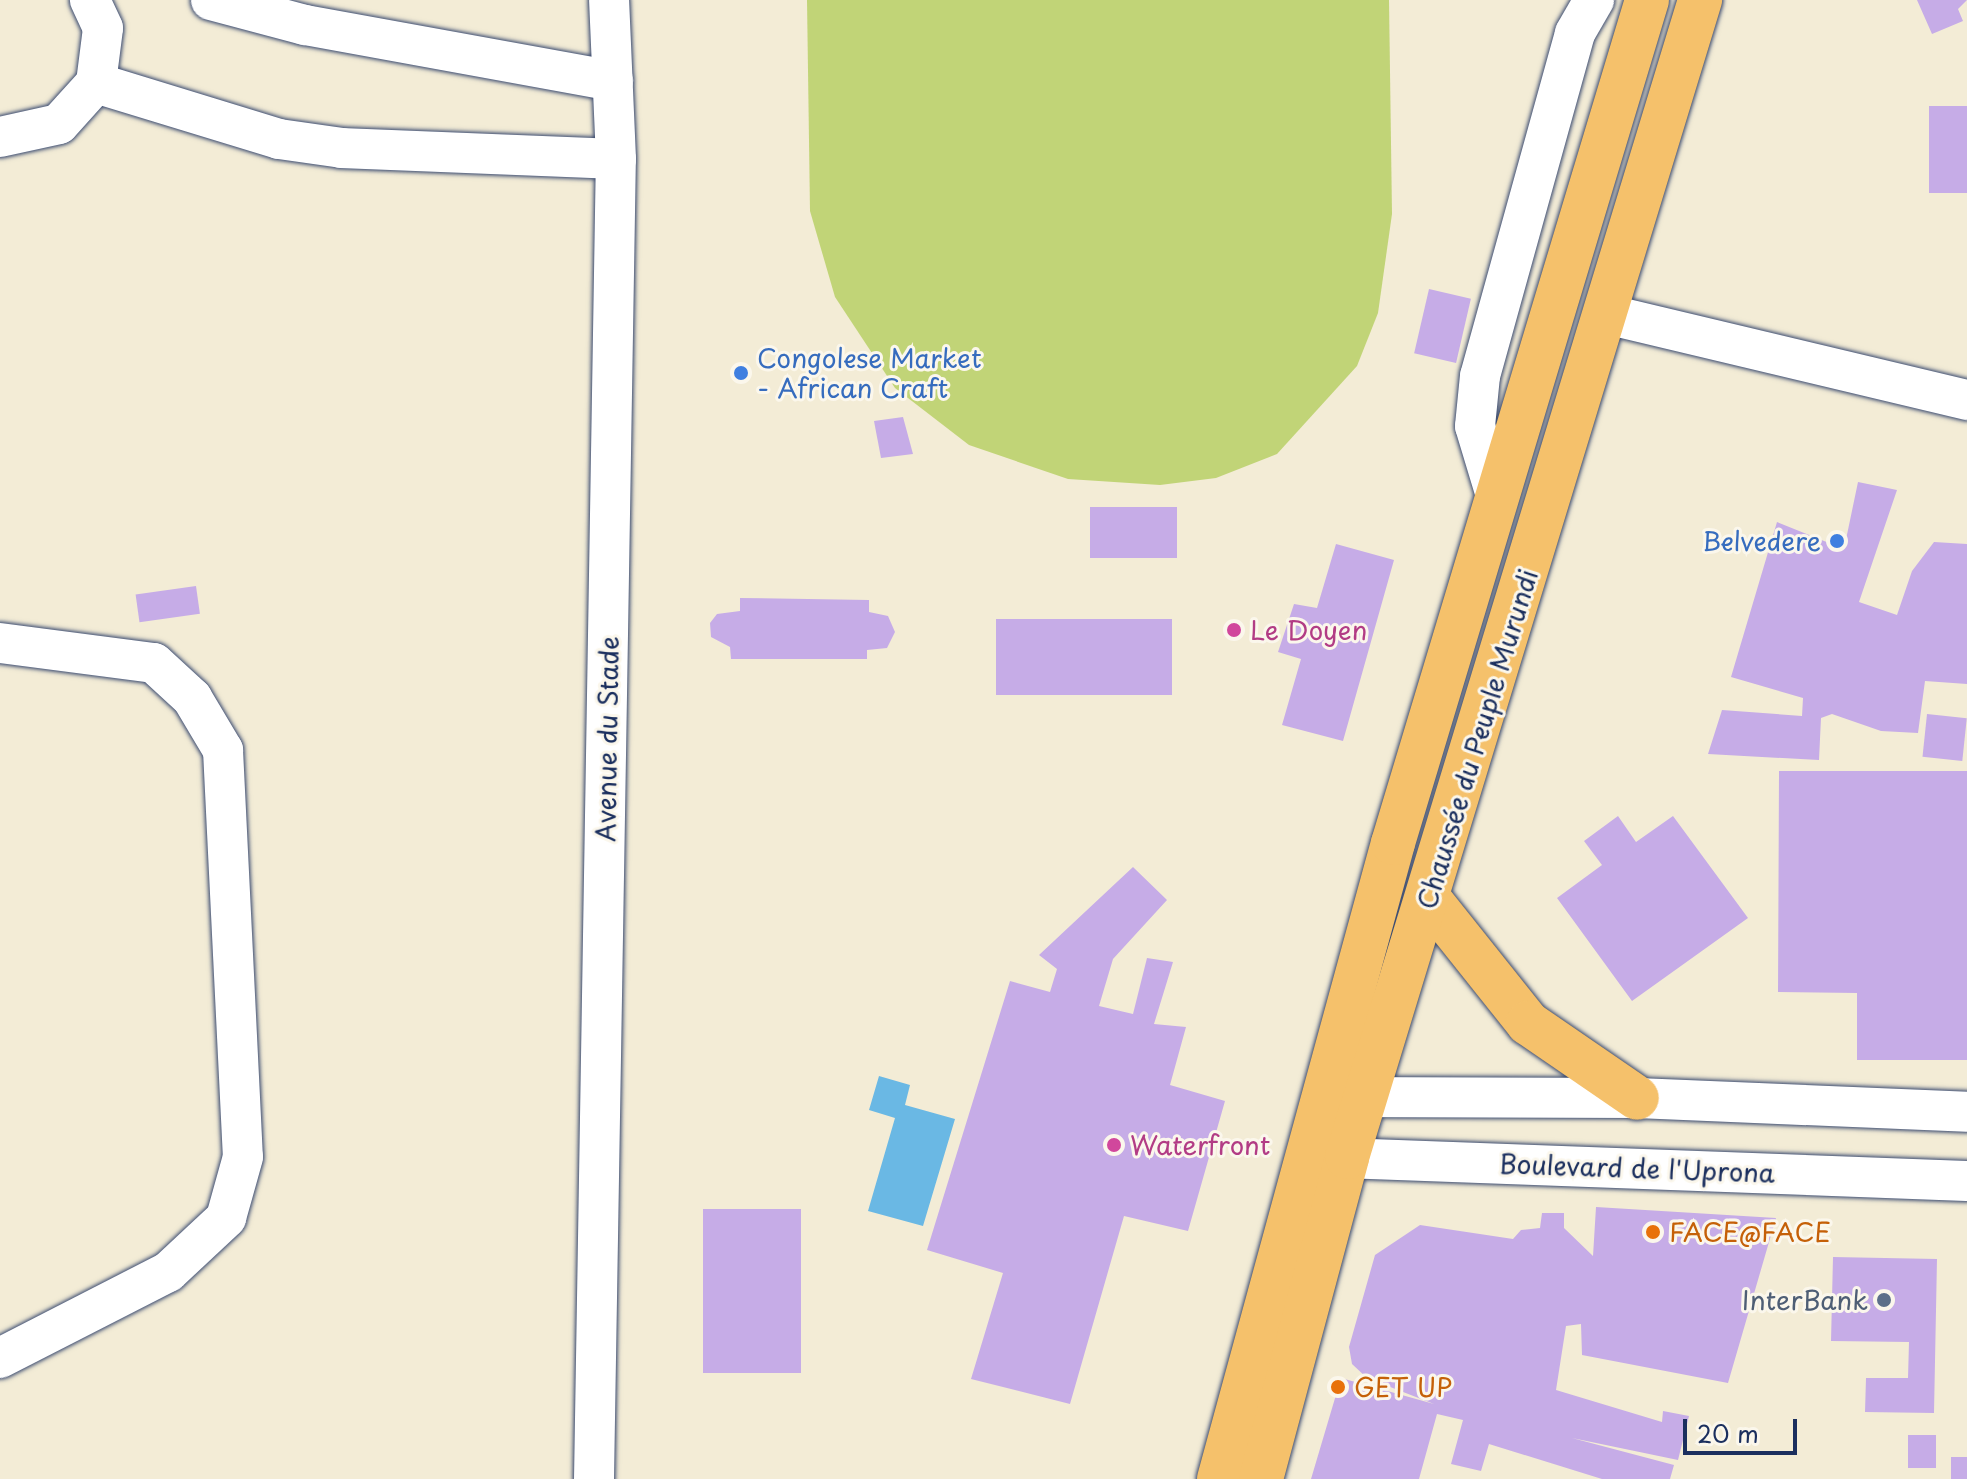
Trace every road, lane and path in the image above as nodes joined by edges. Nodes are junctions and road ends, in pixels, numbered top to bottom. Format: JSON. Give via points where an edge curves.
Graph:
{"nodes":[{"id":1,"x":90,"y":0,"type":"edge"},
{"id":2,"x":211,"y":0,"type":"edge"},
{"id":3,"x":609,"y":0,"type":"edge"},
{"id":4,"x":1594,"y":0,"type":"edge"},
{"id":5,"x":1647,"y":0,"type":"edge"},
{"id":6,"x":1700,"y":0,"type":"edge"},
{"id":7,"x":613,"y":81,"type":"junction"},
{"id":8,"x":96,"y":83,"type":"junction"},
{"id":9,"x":0,"y":137,"type":"edge"},
{"id":10,"x":616,"y":159,"type":"junction"},
{"id":11,"x":1606,"y":314,"type":"junction"},
{"id":12,"x":1967,"y":400,"type":"edge"},
{"id":13,"x":1497,"y":499,"type":"junction"},
{"id":14,"x":0,"y":643,"type":"edge"},
{"id":15,"x":1429,"y":899,"type":"junction"},
{"id":16,"x":1323,"y":1096,"type":"junction"},
{"id":17,"x":1367,"y":1098,"type":"junction"},
{"id":18,"x":1555,"y":1098,"type":"junction"},
{"id":19,"x":1637,"y":1098,"type":"junction"},
{"id":20,"x":1967,"y":1112,"type":"edge"},
{"id":21,"x":1327,"y":1157,"type":"junction"},
{"id":22,"x":1553,"y":1164,"type":"junction"},
{"id":23,"x":1967,"y":1181,"type":"edge"},
{"id":24,"x":0,"y":1358,"type":"edge"},
{"id":25,"x":594,"y":1479,"type":"edge"},
{"id":26,"x":1219,"y":1479,"type":"edge"},
{"id":27,"x":1261,"y":1479,"type":"edge"}],
"edges":[{"from":1,"to":8,"type":"street","via":[[103,28]]},
{"from":2,"to":7,"type":"street","via":[[305,25]]},
{"from":3,"to":7,"type":"street","name":"Avenue du Stade"},
{"from":4,"to":13,"type":"street","via":[[1575,33],[1480,376],[1475,426]]},
{"from":5,"to":13,"type":"highway","name":"Chaussée du Peuple Murundi"},
{"from":6,"to":11,"type":"highway","name":"Chaussée du Peuple Murundi"},
{"from":7,"to":10,"type":"street","name":"Avenue du Stade"},
{"from":8,"to":9,"type":"street","via":[[59,124]]},
{"from":8,"to":10,"type":"street","via":[[279,139],[342,148]]},
{"from":10,"to":25,"type":"street","name":"Avenue du Stade"},
{"from":11,"to":12,"type":"street"},
{"from":11,"to":15,"type":"highway","name":"Chaussée du Peuple Murundi"},
{"from":13,"to":16,"type":"highway","name":"Chaussée du Peuple Murundi"},
{"from":14,"to":24,"type":"street","via":[[154,663],[192,698],[223,750],[243,1157],[226,1218],[168,1272]]},
{"from":15,"to":17,"type":"highway","name":"Chaussée du Peuple Murundi"},
{"from":15,"to":19,"type":"highway","via":[[1528,1023]]},
{"from":16,"to":17,"type":"street"},
{"from":16,"to":21,"type":"highway","name":"Chaussée du Peuple Murundi"},
{"from":17,"to":18,"type":"street"},
{"from":17,"to":21,"type":"highway","name":"Chaussée du Peuple Murundi"},
{"from":18,"to":19,"type":"street"},
{"from":18,"to":22,"type":"street"},
{"from":19,"to":20,"type":"street"},
{"from":21,"to":22,"type":"street","name":"Boulevard de l'Uprona"},
{"from":21,"to":26,"type":"highway","name":"Chaussée du Peuple Murundi"},
{"from":21,"to":27,"type":"highway","name":"Chaussée du Peuple Murundi"},
{"from":22,"to":23,"type":"street","name":"Boulevard de l'Uprona"}]}
